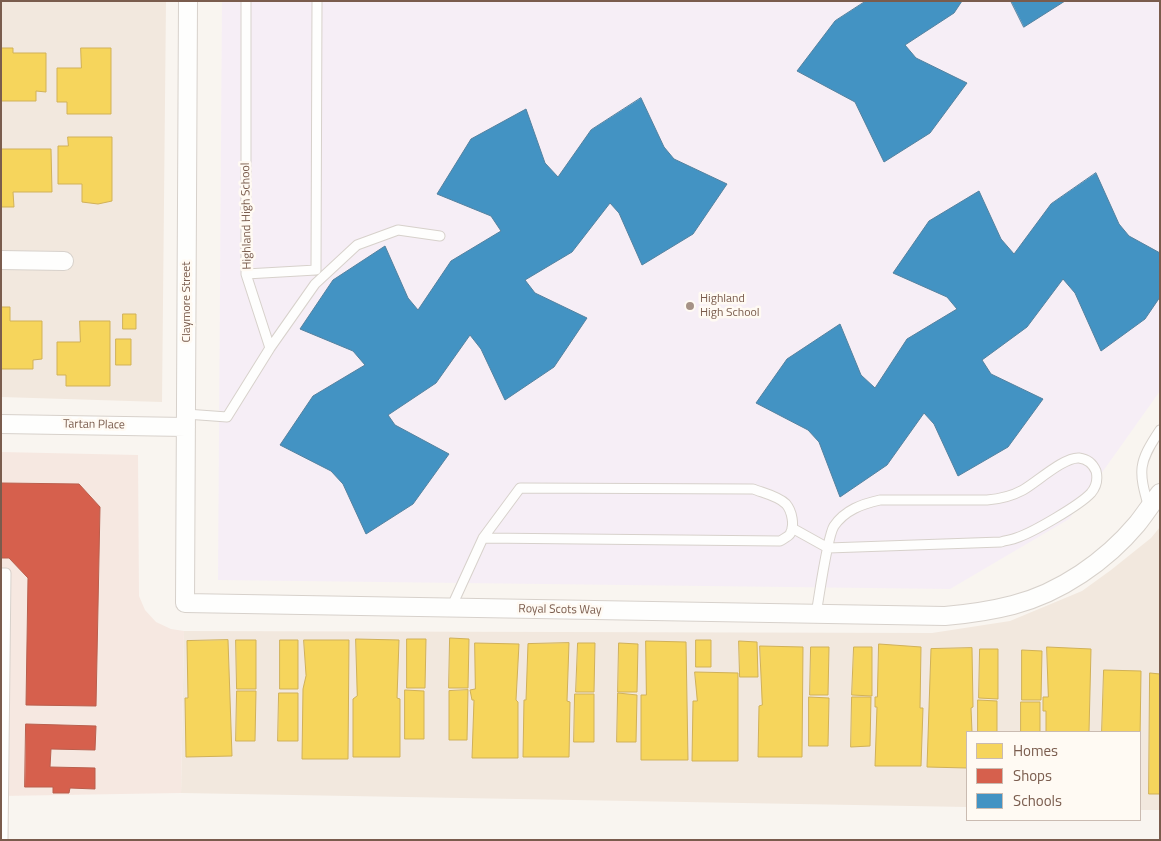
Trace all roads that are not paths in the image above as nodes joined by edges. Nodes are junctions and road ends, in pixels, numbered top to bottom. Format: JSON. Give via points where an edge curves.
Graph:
{"nodes":[{"id":1,"x":188,"y":1,"type":"edge"},
{"id":2,"x":246,"y":1,"type":"edge"},
{"id":3,"x":318,"y":1,"type":"edge"},
{"id":4,"x":440,"y":236,"type":"dead end"},
{"id":5,"x":1,"y":260,"type":"edge"},
{"id":6,"x":64,"y":261,"type":"dead end"},
{"id":7,"x":316,"y":270,"type":"junction"},
{"id":8,"x":246,"y":274,"type":"junction"},
{"id":9,"x":315,"y":284,"type":"junction"},
{"id":10,"x":270,"y":348,"type":"junction"},
{"id":11,"x":186,"y":420,"type":"junction"},
{"id":12,"x":1,"y":424,"type":"edge"},
{"id":13,"x":1160,"y":430,"type":"edge"},
{"id":14,"x":1160,"y":493,"type":"edge"},
{"id":15,"x":1149,"y":508,"type":"junction"},
{"id":16,"x":792,"y":528,"type":"junction"},
{"id":17,"x":483,"y":538,"type":"junction"},
{"id":18,"x":828,"y":548,"type":"junction"},
{"id":19,"x":1,"y":573,"type":"edge"},
{"id":20,"x":185,"y":603,"type":"joint"},
{"id":21,"x":451,"y":608,"type":"junction"},
{"id":22,"x":816,"y":614,"type":"junction"},
{"id":23,"x":4,"y":636,"type":"edge"},
{"id":24,"x":3,"y":750,"type":"edge"},
{"id":25,"x":3,"y":840,"type":"edge"}],
"edges":[{"from":1,"to":11,"type":"street","name":"Claymore Street"},
{"from":2,"to":8,"type":"lane","name":"Highland High School"},
{"from":3,"to":7,"type":"lane"},
{"from":4,"to":9,"type":"lane","via":[[398,230],[357,245]]},
{"from":5,"to":6,"type":"street"},
{"from":7,"to":8,"type":"lane","name":"Highland High School"},
{"from":7,"to":9,"type":"lane"},
{"from":8,"to":10,"type":"lane"},
{"from":9,"to":10,"type":"lane"},
{"from":10,"to":11,"type":"lane","via":[[228,417]]},
{"from":11,"to":12,"type":"street","name":"Tartan Place"},
{"from":11,"to":20,"type":"street","name":"Claymore Street"},
{"from":13,"to":15,"type":"lane","via":[[1141,463],[1141,479]]},
{"from":14,"to":15,"type":"street","name":"Royal Scots Way"},
{"from":15,"to":22,"type":"street","name":"Royal Scots Way","via":[[1112,550],[1084,572],[1049,592],[1015,605],[980,613],[935,616]]},
{"from":16,"to":17,"type":"lane","via":[[789,536],[780,541]]},
{"from":16,"to":17,"type":"lane","via":[[792,517],[786,504],[753,489],[520,488]]},
{"from":16,"to":18,"type":"lane"},
{"from":17,"to":21,"type":"lane"},
{"from":18,"to":18,"type":"lane","via":[[1001,542],[1017,538],[1091,493],[1097,482],[1096,473],[1087,460],[1077,458],[1068,460],[1023,490],[1003,498],[880,500],[867,503],[844,515],[832,528]]},
{"from":18,"to":22,"type":"lane"},
{"from":19,"to":23,"type":"lane","via":[[6,573]]},
{"from":20,"to":21,"type":"street","name":"Royal Scots Way"},
{"from":21,"to":22,"type":"street","name":"Royal Scots Way"},
{"from":23,"to":24,"type":"lane"},
{"from":24,"to":25,"type":"lane"}]}
